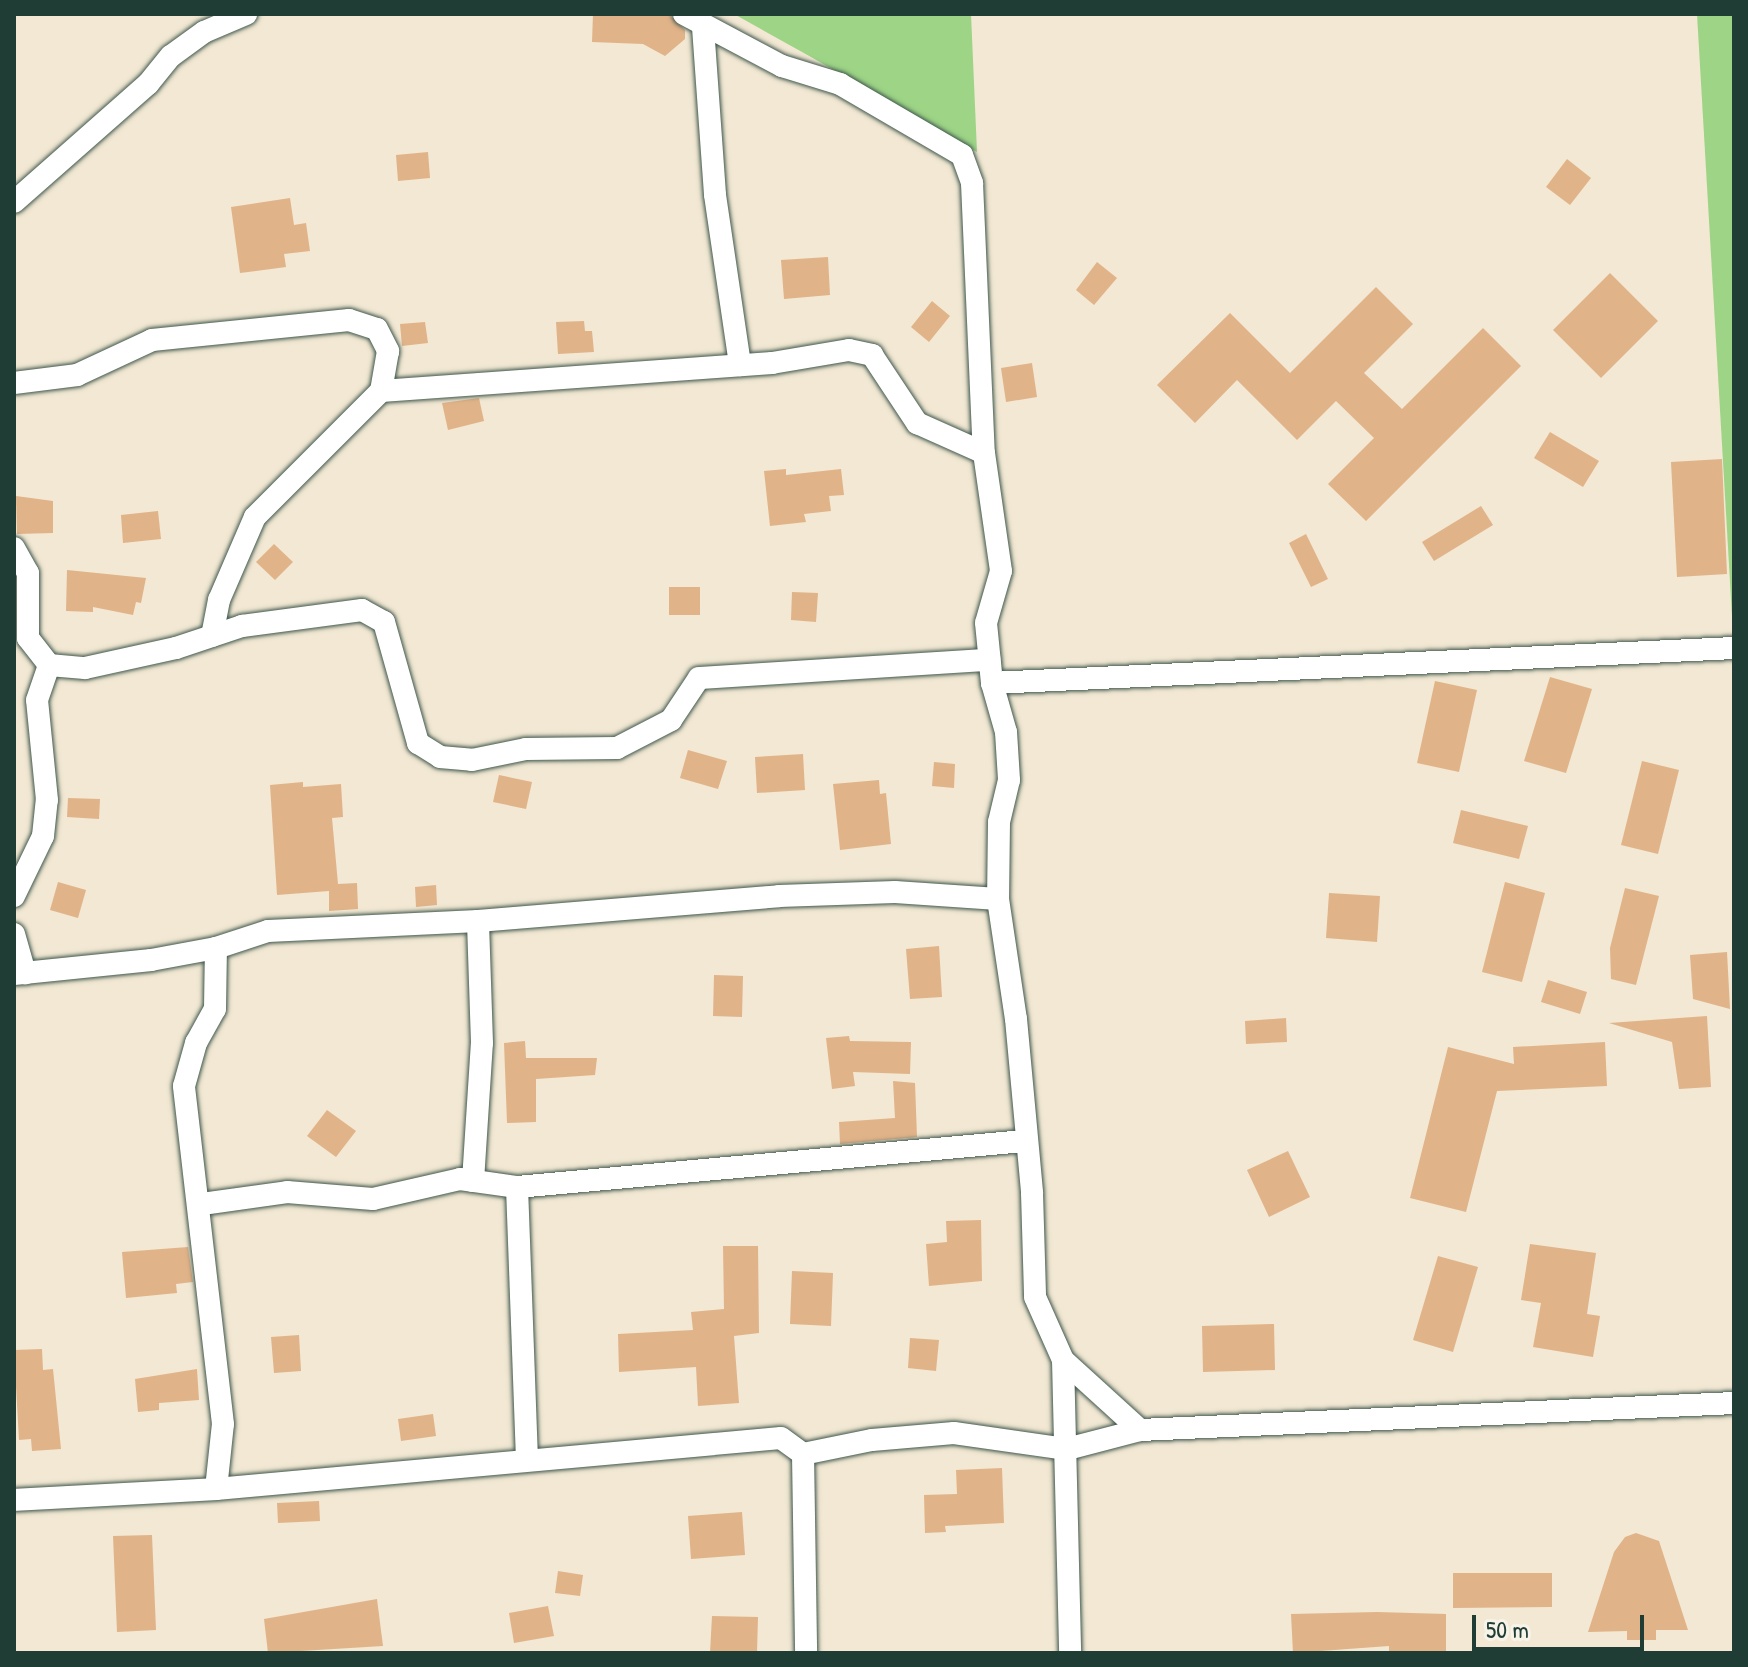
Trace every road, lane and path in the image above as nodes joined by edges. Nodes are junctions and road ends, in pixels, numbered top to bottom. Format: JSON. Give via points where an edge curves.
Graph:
{"nodes":[{"id":1,"x":246,"y":14,"type":"edge"},
{"id":2,"x":684,"y":14,"type":"edge"},
{"id":3,"x":703,"y":27,"type":"junction"},
{"id":4,"x":14,"y":202,"type":"edge"},
{"id":5,"x":740,"y":365,"type":"junction"},
{"id":6,"x":14,"y":383,"type":"edge"},
{"id":7,"x":381,"y":391,"type":"junction"},
{"id":8,"x":984,"y":453,"type":"junction"},
{"id":9,"x":14,"y":548,"type":"edge"},
{"id":10,"x":212,"y":636,"type":"junction"},
{"id":11,"x":1734,"y":648,"type":"edge"},
{"id":12,"x":989,"y":660,"type":"junction"},
{"id":13,"x":49,"y":665,"type":"junction"},
{"id":14,"x":992,"y":683,"type":"junction"},
{"id":15,"x":14,"y":896,"type":"edge"},
{"id":16,"x":998,"y":899,"type":"junction"},
{"id":17,"x":478,"y":921,"type":"junction"},
{"id":18,"x":14,"y":934,"type":"edge"},
{"id":19,"x":216,"y":948,"type":"junction"},
{"id":20,"x":20,"y":973,"type":"edge"},
{"id":21,"x":1024,"y":1141,"type":"junction"},
{"id":22,"x":473,"y":1181,"type":"junction"},
{"id":23,"x":517,"y":1187,"type":"junction"},
{"id":24,"x":202,"y":1204,"type":"junction"},
{"id":25,"x":1063,"y":1360,"type":"junction"},
{"id":26,"x":1734,"y":1403,"type":"edge"},
{"id":27,"x":1140,"y":1430,"type":"junction"},
{"id":28,"x":1067,"y":1449,"type":"junction"},
{"id":29,"x":803,"y":1454,"type":"junction"},
{"id":30,"x":527,"y":1458,"type":"junction"},
{"id":31,"x":216,"y":1489,"type":"junction"},
{"id":32,"x":14,"y":1500,"type":"edge"},
{"id":33,"x":806,"y":1653,"type":"edge"},
{"id":34,"x":1070,"y":1653,"type":"edge"}],
"edges":[{"from":1,"to":4,"type":"street","via":[[204,32],[171,56],[148,84]]},
{"from":2,"to":3,"type":"street"},
{"from":3,"to":5,"type":"street","via":[[715,195]]},
{"from":3,"to":8,"type":"street","via":[[782,66],[840,84],[962,155],[972,183]]},
{"from":5,"to":7,"type":"street"},
{"from":5,"to":8,"type":"street","via":[[849,350],[872,355],[917,423]]},
{"from":6,"to":7,"type":"street","via":[[77,375],[152,340],[349,320],[377,329],[388,351]]},
{"from":7,"to":10,"type":"street","via":[[255,517],[219,600]]},
{"from":8,"to":12,"type":"street","via":[[1001,571],[986,623]]},
{"from":9,"to":13,"type":"street","via":[[28,573],[28,638]]},
{"from":10,"to":12,"type":"street","via":[[242,626],[362,610],[384,622],[418,743],[440,757],[472,760],[526,749],[617,748],[671,720],[699,678]]},
{"from":10,"to":13,"type":"street","via":[[85,668]]},
{"from":11,"to":14,"type":"street"},
{"from":12,"to":14,"type":"street"},
{"from":13,"to":15,"type":"street","via":[[37,700],[47,800],[43,836]]},
{"from":14,"to":16,"type":"street","via":[[1006,732],[1009,780],[999,822]]},
{"from":16,"to":17,"type":"street","via":[[895,892],[779,896]]},
{"from":16,"to":21,"type":"street","via":[[1016,1019]]},
{"from":17,"to":19,"type":"street","via":[[268,931]]},
{"from":17,"to":22,"type":"street","via":[[482,1043]]},
{"from":18,"to":20,"type":"street"},
{"from":19,"to":20,"type":"street"},
{"from":19,"to":24,"type":"street","via":[[215,1009],[196,1043],[184,1086]]},
{"from":21,"to":23,"type":"street"},
{"from":21,"to":25,"type":"street","via":[[1032,1193],[1035,1297]]},
{"from":22,"to":23,"type":"street"},
{"from":22,"to":24,"type":"street","via":[[460,1179],[373,1199],[287,1192]]},
{"from":23,"to":30,"type":"street"},
{"from":24,"to":31,"type":"street","via":[[206,1302],[223,1424]]},
{"from":25,"to":27,"type":"street"},
{"from":25,"to":28,"type":"street"},
{"from":26,"to":27,"type":"street"},
{"from":27,"to":28,"type":"street"},
{"from":28,"to":29,"type":"street","via":[[954,1433],[872,1440]]},
{"from":28,"to":34,"type":"street"},
{"from":29,"to":30,"type":"street","via":[[781,1438]]},
{"from":29,"to":33,"type":"street"},
{"from":30,"to":31,"type":"street"},
{"from":31,"to":32,"type":"street"}]}
